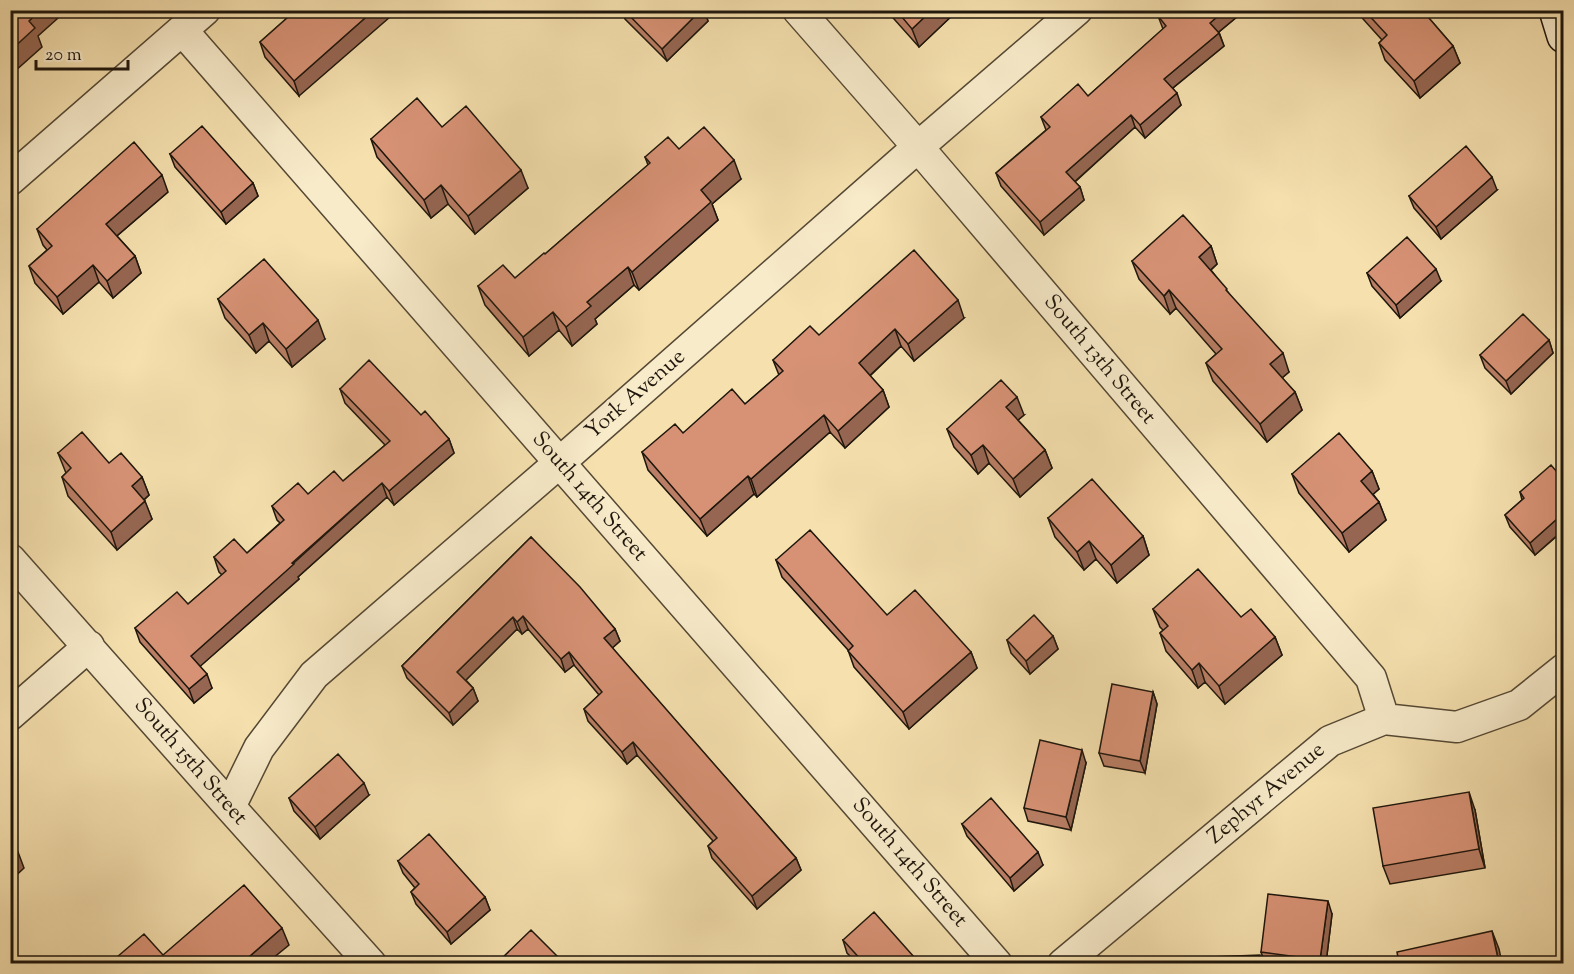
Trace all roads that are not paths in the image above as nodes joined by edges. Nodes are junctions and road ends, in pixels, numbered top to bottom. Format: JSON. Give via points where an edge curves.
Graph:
{"nodes":[{"id":1,"x":205,"y":10,"type":"edge"},
{"id":2,"x":798,"y":10,"type":"edge"},
{"id":3,"x":1077,"y":10,"type":"edge"},
{"id":4,"x":1556,"y":10,"type":"edge"},
{"id":5,"x":182,"y":30,"type":"junction"},
{"id":6,"x":1563,"y":36,"type":"edge"},
{"id":7,"x":918,"y":147,"type":"junction"},
{"id":8,"x":10,"y":180,"type":"edge"},
{"id":9,"x":559,"y":463,"type":"junction"},
{"id":10,"x":10,"y":559,"type":"edge"},
{"id":11,"x":89,"y":646,"type":"junction"},
{"id":12,"x":1563,"y":669,"type":"edge"},
{"id":13,"x":10,"y":715,"type":"edge"},
{"id":14,"x":1384,"y":719,"type":"junction"},
{"id":15,"x":230,"y":807,"type":"junction"},
{"id":16,"x":371,"y":963,"type":"edge"},
{"id":17,"x":997,"y":963,"type":"edge"},
{"id":18,"x":1063,"y":963,"type":"edge"}],
"edges":[{"from":1,"to":5,"type":"street"},
{"from":2,"to":7,"type":"street","name":"South 13th Street"},
{"from":3,"to":7,"type":"street","name":"York Avenue"},
{"from":4,"to":6,"type":"street"},
{"from":5,"to":8,"type":"street"},
{"from":5,"to":9,"type":"street","name":"South 14th Street"},
{"from":7,"to":9,"type":"street","name":"York Avenue"},
{"from":7,"to":14,"type":"street","name":"South 13th Street","via":[[1371,678]]},
{"from":9,"to":15,"type":"street","name":"York Avenue","via":[[314,675],[259,748]]},
{"from":9,"to":17,"type":"street","name":"South 14th Street"},
{"from":10,"to":11,"type":"street","name":"South 15th Street"},
{"from":11,"to":13,"type":"street"},
{"from":11,"to":15,"type":"street","name":"South 15th Street"},
{"from":12,"to":14,"type":"street","name":"Zephyr Avenue","via":[[1519,705],[1457,727]]},
{"from":14,"to":18,"type":"street","name":"Zephyr Avenue","via":[[1330,741]]},
{"from":15,"to":16,"type":"street","name":"South 15th Street"}]}
